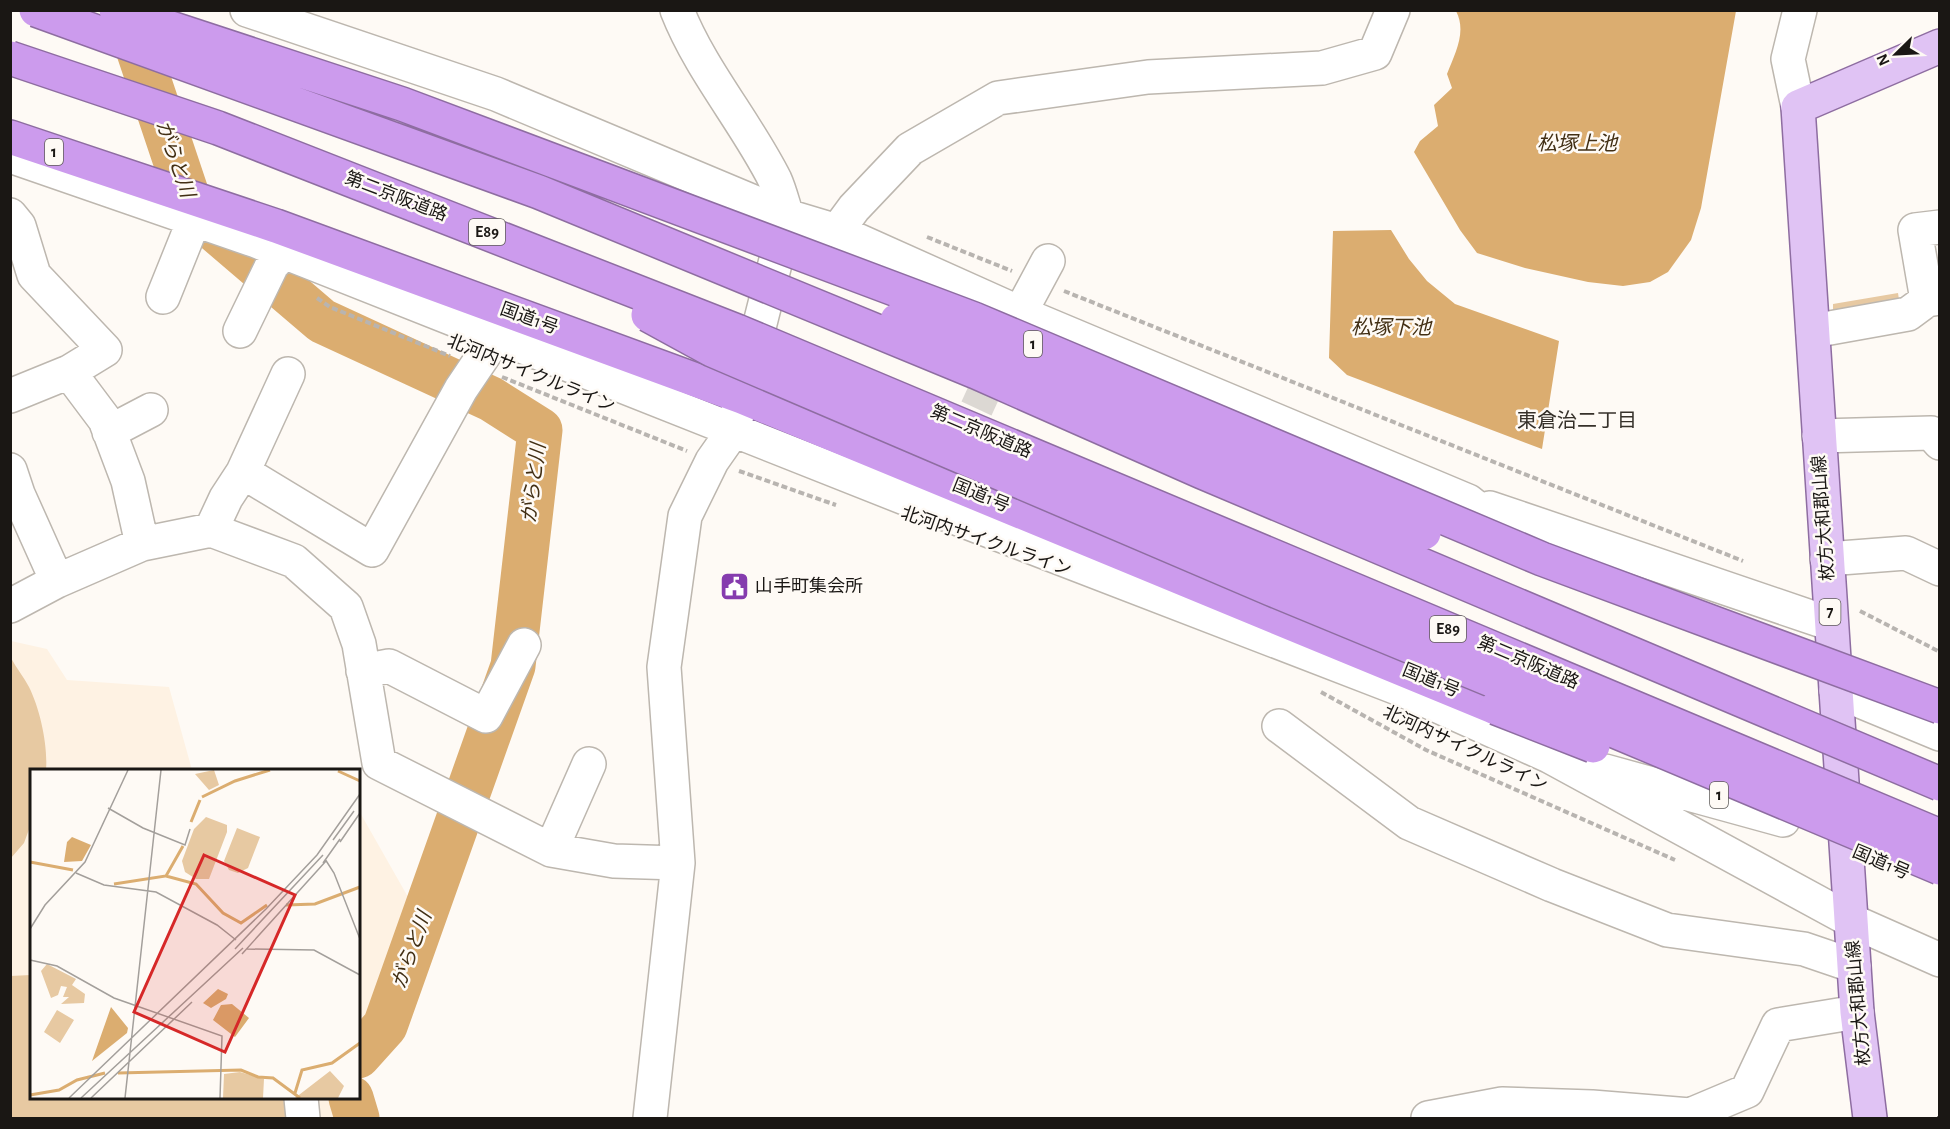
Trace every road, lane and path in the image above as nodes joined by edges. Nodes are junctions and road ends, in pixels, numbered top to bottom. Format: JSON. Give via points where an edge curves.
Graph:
{"nodes":[{"id":1,"x":36,"y":10,"type":"edge"},
{"id":2,"x":116,"y":10,"type":"edge"},
{"id":3,"x":247,"y":10,"type":"edge"},
{"id":4,"x":677,"y":10,"type":"edge"},
{"id":5,"x":1393,"y":10,"type":"edge"},
{"id":6,"x":1800,"y":10,"type":"edge"},
{"id":7,"x":1940,"y":46,"type":"edge"},
{"id":8,"x":10,"y":58,"type":"edge"},
{"id":9,"x":1798,"y":107,"type":"junction"},
{"id":10,"x":10,"y":137,"type":"edge"},
{"id":11,"x":10,"y":156,"type":"edge"},
{"id":12,"x":10,"y":215,"type":"edge"},
{"id":13,"x":787,"y":216,"type":"junction"},
{"id":14,"x":194,"y":220,"type":"junction"},
{"id":15,"x":1940,"y":227,"type":"edge"},
{"id":16,"x":837,"y":231,"type":"junction"},
{"id":17,"x":919,"y":234,"type":"dead end"},
{"id":18,"x":280,"y":239,"type":"junction"},
{"id":19,"x":517,"y":244,"type":"junction"},
{"id":20,"x":1042,"y":271,"type":"junction"},
{"id":21,"x":754,"y":280,"type":"junction"},
{"id":22,"x":310,"y":293,"type":"dead end"},
{"id":23,"x":163,"y":297,"type":"dead end"},
{"id":24,"x":1933,"y":299,"type":"edge"},
{"id":25,"x":1020,"y":313,"type":"junction"},
{"id":26,"x":240,"y":331,"type":"dead end"},
{"id":27,"x":1812,"y":331,"type":"junction"},
{"id":28,"x":496,"y":337,"type":"junction"},
{"id":29,"x":476,"y":367,"type":"junction"},
{"id":30,"x":69,"y":372,"type":"junction"},
{"id":31,"x":288,"y":374,"type":"dead end"},
{"id":32,"x":10,"y":396,"type":"edge"},
{"id":33,"x":742,"y":397,"type":"junction"},
{"id":34,"x":152,"y":410,"type":"dead end"},
{"id":35,"x":733,"y":431,"type":"junction"},
{"id":36,"x":109,"y":432,"type":"junction"},
{"id":37,"x":1819,"y":436,"type":"junction"},
{"id":38,"x":1940,"y":443,"type":"edge"},
{"id":39,"x":712,"y":462,"type":"junction"},
{"id":40,"x":10,"y":470,"type":"edge"},
{"id":41,"x":243,"y":472,"type":"junction"},
{"id":42,"x":1468,"y":501,"type":"junction"},
{"id":43,"x":844,"y":507,"type":"dead end"},
{"id":44,"x":211,"y":530,"type":"junction"},
{"id":45,"x":142,"y":544,"type":"junction"},
{"id":46,"x":1542,"y":559,"type":"junction"},
{"id":47,"x":1827,"y":559,"type":"junction"},
{"id":48,"x":1752,"y":565,"type":"dead end"},
{"id":49,"x":1940,"y":569,"type":"edge"},
{"id":50,"x":57,"y":581,"type":"junction"},
{"id":51,"x":10,"y":606,"type":"edge"},
{"id":52,"x":1830,"y":610,"type":"junction"},
{"id":53,"x":524,"y":645,"type":"dead end"},
{"id":54,"x":1940,"y":652,"type":"edge"},
{"id":55,"x":363,"y":671,"type":"junction"},
{"id":56,"x":1311,"y":686,"type":"dead end"},
{"id":57,"x":1836,"y":691,"type":"junction"},
{"id":58,"x":1940,"y":707,"type":"edge"},
{"id":59,"x":1279,"y":726,"type":"dead end"},
{"id":60,"x":1940,"y":727,"type":"edge"},
{"id":61,"x":1940,"y":734,"type":"edge"},
{"id":62,"x":1550,"y":756,"type":"junction"},
{"id":63,"x":590,"y":764,"type":"dead end"},
{"id":64,"x":1940,"y":784,"type":"edge"},
{"id":65,"x":1783,"y":820,"type":"junction"},
{"id":66,"x":1940,"y":836,"type":"edge"},
{"id":67,"x":551,"y":850,"type":"junction"},
{"id":68,"x":678,"y":863,"type":"junction"},
{"id":69,"x":1681,"y":863,"type":"dead end"},
{"id":70,"x":1940,"y":868,"type":"edge"},
{"id":71,"x":1940,"y":888,"type":"edge"},
{"id":72,"x":1852,"y":921,"type":"junction"},
{"id":73,"x":1940,"y":960,"type":"edge"},
{"id":74,"x":1854,"y":966,"type":"junction"},
{"id":75,"x":1857,"y":1012,"type":"junction"},
{"id":76,"x":301,"y":1099,"type":"edge"},
{"id":77,"x":1870,"y":1117,"type":"edge"},
{"id":78,"x":1440,"y":1118,"type":"edge"},
{"id":79,"x":303,"y":1119,"type":"edge"},
{"id":80,"x":650,"y":1119,"type":"edge"}],
"edges":[{"from":1,"to":21,"type":"highway","bridge":true,"via":[[539,192]]},
{"from":2,"to":46,"type":"highway","number":"1","bridge":true,"via":[[402,104],[974,319]]},
{"from":3,"to":13,"type":"street","via":[[496,93]]},
{"from":4,"to":13,"type":"street","via":[[687,35],[776,182]]},
{"from":5,"to":16,"type":"street","via":[[1375,53],[1322,68],[1148,77],[998,98],[910,149]]},
{"from":6,"to":9,"type":"street","via":[[1788,59]]},
{"from":7,"to":9,"type":"main road"},
{"from":8,"to":19,"type":"highway","name":"第二京阪道路","number":"E89","bridge":true,"via":[[218,128]]},
{"from":9,"to":27,"type":"main road","name":"枚方大和郡山線","number":"7"},
{"from":10,"to":18,"type":"highway","name":"国道1号","number":"1","via":[[98,166]]},
{"from":11,"to":14,"type":"street"},
{"from":12,"to":30,"type":"street","via":[[19,226],[34,275],[105,350]]},
{"from":13,"to":16,"type":"street"},
{"from":13,"to":33,"type":"street"},
{"from":14,"to":18,"type":"street"},
{"from":14,"to":23,"type":"street"},
{"from":15,"to":24,"type":"street","via":[[1915,230]]},
{"from":16,"to":25,"type":"street"},
{"from":17,"to":20,"type":"path"},
{"from":18,"to":26,"type":"street","via":[[272,266]]},
{"from":18,"to":28,"type":"street"},
{"from":18,"to":33,"type":"highway","name":"国道1号","number":"1"},
{"from":19,"to":66,"type":"highway","name":"第二京阪道路","number":"E89","bridge":true,"via":[[737,331]]},
{"from":19,"to":70,"type":"highway","bridge":true,"via":[[712,350]]},
{"from":20,"to":25,"type":"street"},
{"from":20,"to":48,"type":"path"},
{"from":21,"to":60,"type":"highway","bridge":true,"via":[[980,343],[1203,448]]},
{"from":21,"to":64,"type":"highway","bridge":true},
{"from":22,"to":29,"type":"path","name":"北河内サイクルライン","via":[[330,307]]},
{"from":24,"to":27,"type":"street","via":[[1908,314]]},
{"from":25,"to":42,"type":"street"},
{"from":27,"to":37,"type":"main road","name":"枚方大和郡山線","number":"7"},
{"from":28,"to":29,"type":"street"},
{"from":28,"to":35,"type":"street"},
{"from":29,"to":39,"type":"path","name":"北河内サイクルライン"},
{"from":29,"to":41,"type":"street","via":[[372,550]]},
{"from":30,"to":32,"type":"street"},
{"from":30,"to":36,"type":"street","via":[[105,420]]},
{"from":31,"to":41,"type":"street"},
{"from":33,"to":35,"type":"street"},
{"from":33,"to":65,"type":"highway","name":"国道1号","number":"1","bridge":true,"via":[[1496,708]]},
{"from":34,"to":36,"type":"street"},
{"from":35,"to":39,"type":"street"},
{"from":35,"to":62,"type":"street","via":[[1400,689]]},
{"from":36,"to":45,"type":"street","via":[[128,480]]},
{"from":37,"to":38,"type":"street","via":[[1931,434]]},
{"from":37,"to":47,"type":"main road","name":"枚方大和郡山線","number":"7"},
{"from":39,"to":43,"type":"path","name":"北河内サイクルライン"},
{"from":39,"to":68,"type":"street","via":[[685,516],[664,667]]},
{"from":40,"to":50,"type":"street"},
{"from":41,"to":44,"type":"street"},
{"from":42,"to":46,"type":"street"},
{"from":42,"to":52,"type":"street"},
{"from":44,"to":45,"type":"street"},
{"from":44,"to":55,"type":"street","via":[[294,561],[346,607],[359,644]]},
{"from":45,"to":50,"type":"street"},
{"from":46,"to":58,"type":"highway","number":"1","bridge":true},
{"from":47,"to":49,"type":"street","via":[[1906,553]]},
{"from":47,"to":52,"type":"main road","name":"枚方大和郡山線","number":"7"},
{"from":50,"to":51,"type":"street"},
{"from":52,"to":54,"type":"path"},
{"from":52,"to":57,"type":"main road","name":"枚方大和郡山線","number":"7"},
{"from":53,"to":55,"type":"street","via":[[486,716],[389,666]]},
{"from":55,"to":67,"type":"street","via":[[379,763]]},
{"from":56,"to":69,"type":"path","name":"北河内サイクルライン","via":[[1426,750]]},
{"from":57,"to":61,"type":"street"},
{"from":57,"to":72,"type":"main road","name":"枚方大和郡山線","number":"7"},
{"from":59,"to":74,"type":"street","via":[[1409,823],[1552,885],[1666,930],[1804,949]]},
{"from":62,"to":65,"type":"street"},
{"from":62,"to":72,"type":"street"},
{"from":63,"to":67,"type":"street"},
{"from":65,"to":71,"type":"highway","name":"国道1号","number":"1"},
{"from":67,"to":68,"type":"street","via":[[614,861]]},
{"from":68,"to":80,"type":"street"},
{"from":72,"to":73,"type":"street"},
{"from":72,"to":74,"type":"main road","name":"枚方大和郡山線","number":"7"},
{"from":74,"to":75,"type":"main road","name":"枚方大和郡山線","number":"7"},
{"from":75,"to":77,"type":"main road","name":"枚方大和郡山線","number":"7"},
{"from":75,"to":78,"type":"street","via":[[1778,1026],[1747,1091],[1690,1115],[1502,1104]]},
{"from":76,"to":79,"type":"street"}]}
